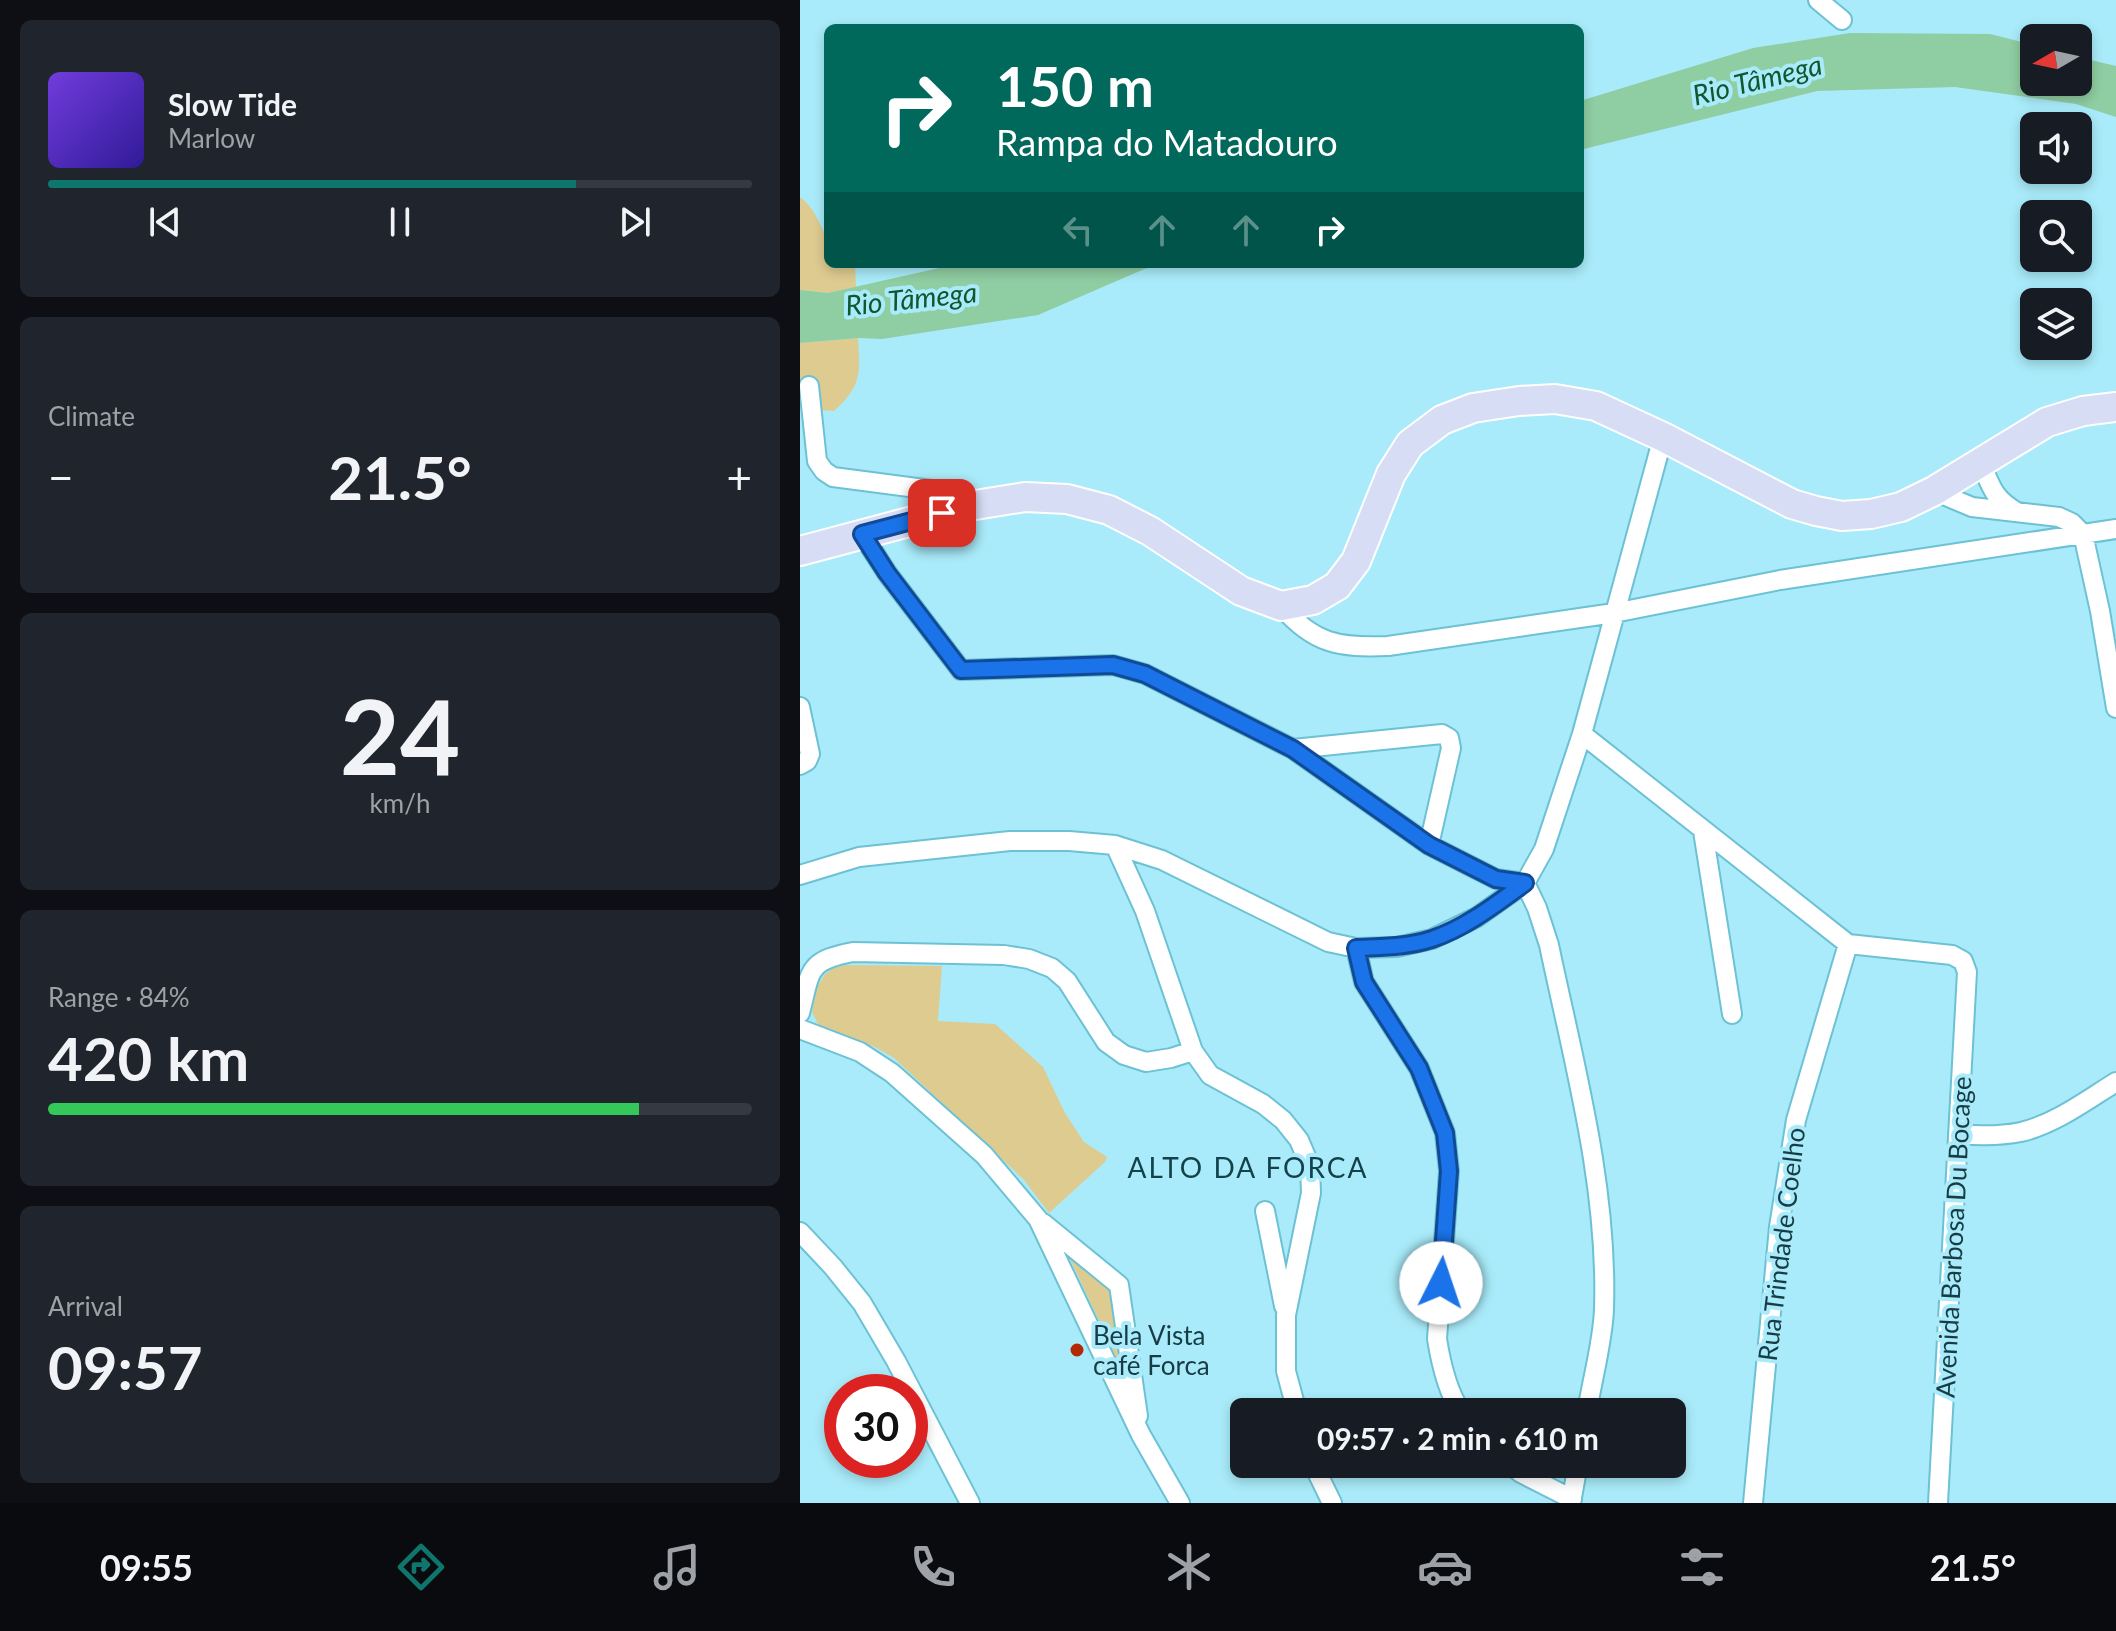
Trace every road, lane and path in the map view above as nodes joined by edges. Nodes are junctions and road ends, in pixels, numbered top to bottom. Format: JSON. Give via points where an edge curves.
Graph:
{"nodes":[{"id":1,"x":1818,"y":0,"type":"edge"},
{"id":2,"x":1842,"y":20,"type":"dead end"},
{"id":3,"x":809,"y":386,"type":"dead end"},
{"id":4,"x":2116,"y":407,"type":"edge"},
{"id":5,"x":1663,"y":437,"type":"junction"},
{"id":6,"x":1980,"y":461,"type":"junction"},
{"id":7,"x":1934,"y":491,"type":"junction"},
{"id":8,"x":969,"y":506,"type":"junction"},
{"id":9,"x":2017,"y":512,"type":"junction"},
{"id":10,"x":2116,"y":529,"type":"edge"},
{"id":11,"x":862,"y":534,"type":"junction"},
{"id":12,"x":2083,"y":534,"type":"junction"},
{"id":13,"x":800,"y":551,"type":"edge"},
{"id":14,"x":1281,"y":606,"type":"junction"},
{"id":15,"x":1614,"y":613,"type":"junction"},
{"id":16,"x":2116,"y":696,"type":"edge"},
{"id":17,"x":800,"y":707,"type":"edge"},
{"id":18,"x":2116,"y":708,"type":"edge"},
{"id":19,"x":1582,"y":734,"type":"junction"},
{"id":20,"x":1293,"y":749,"type":"junction"},
{"id":21,"x":800,"y":765,"type":"edge"},
{"id":22,"x":1703,"y":831,"type":"junction"},
{"id":23,"x":1115,"y":845,"type":"junction"},
{"id":24,"x":1429,"y":845,"type":"junction"},
{"id":25,"x":800,"y":875,"type":"edge"},
{"id":26,"x":1525,"y":883,"type":"junction"},
{"id":27,"x":1848,"y":944,"type":"junction"},
{"id":28,"x":1356,"y":948,"type":"junction"},
{"id":29,"x":800,"y":1013,"type":"edge"},
{"id":30,"x":1732,"y":1014,"type":"dead end"},
{"id":31,"x":800,"y":1029,"type":"edge"},
{"id":32,"x":1193,"y":1051,"type":"junction"},
{"id":33,"x":2116,"y":1082,"type":"edge"},
{"id":34,"x":1958,"y":1134,"type":"junction"},
{"id":35,"x":1265,"y":1211,"type":"dead end"},
{"id":36,"x":1038,"y":1219,"type":"junction"},
{"id":37,"x":800,"y":1232,"type":"edge"},
{"id":38,"x":1286,"y":1315,"type":"junction"},
{"id":39,"x":1293,"y":1398,"type":"edge"},
{"id":40,"x":1454,"y":1398,"type":"edge"},
{"id":41,"x":1589,"y":1398,"type":"edge"},
{"id":42,"x":1141,"y":1435,"type":"junction"},
{"id":43,"x":1320,"y":1478,"type":"edge"},
{"id":44,"x":1530,"y":1478,"type":"edge"},
{"id":45,"x":1576,"y":1478,"type":"edge"},
{"id":46,"x":1572,"y":1501,"type":"edge"},
{"id":47,"x":970,"y":1503,"type":"edge"},
{"id":48,"x":1180,"y":1503,"type":"edge"},
{"id":49,"x":1332,"y":1503,"type":"edge"},
{"id":50,"x":1753,"y":1503,"type":"edge"},
{"id":51,"x":1938,"y":1503,"type":"edge"}],
"edges":[{"from":1,"to":2,"type":"street"},
{"from":3,"to":8,"type":"street","via":[[817,461],[824,471],[833,477],[932,490],[960,497]]},
{"from":4,"to":6,"type":"main road","via":[[2047,422]]},
{"from":5,"to":7,"type":"main road","via":[[1792,504],[1816,511],[1871,514]]},
{"from":5,"to":14,"type":"main road","via":[[1596,406],[1555,399],[1473,408],[1442,420],[1410,444],[1391,474],[1356,561],[1337,586],[1313,600]]},
{"from":5,"to":15,"type":"street"},
{"from":6,"to":7,"type":"main road"},
{"from":6,"to":9,"type":"street","via":[[2001,503]]},
{"from":7,"to":9,"type":"street","via":[[1972,507]]},
{"from":8,"to":11,"type":"main road"},
{"from":8,"to":14,"type":"main road","via":[[1025,497],[1067,499],[1109,510],[1241,591]]},
{"from":9,"to":12,"type":"street","via":[[2059,517]]},
{"from":10,"to":12,"type":"street"},
{"from":11,"to":13,"type":"main road"},
{"from":11,"to":20,"type":"street","via":[[961,670],[1113,665],[1145,674]]},
{"from":12,"to":15,"type":"street","via":[[1780,580]]},
{"from":12,"to":16,"type":"street"},
{"from":14,"to":15,"type":"street","via":[[1313,635],[1366,647]]},
{"from":15,"to":19,"type":"street"},
{"from":16,"to":18,"type":"street"},
{"from":17,"to":21,"type":"street","via":[[810,754]]},
{"from":19,"to":22,"type":"street"},
{"from":19,"to":26,"type":"street","via":[[1544,849]]},
{"from":20,"to":24,"type":"street"},
{"from":20,"to":24,"type":"street","via":[[1442,734],[1449,738]]},
{"from":22,"to":27,"type":"street"},
{"from":22,"to":30,"type":"street"},
{"from":23,"to":25,"type":"street","via":[[1010,841],[859,857]]},
{"from":23,"to":28,"type":"street","via":[[1162,860],[1328,942]]},
{"from":23,"to":32,"type":"street","via":[[1145,911]]},
{"from":24,"to":26,"type":"street","via":[[1496,879]]},
{"from":26,"to":28,"type":"street","via":[[1477,917],[1432,939]]},
{"from":26,"to":41,"type":"street","via":[[1549,945],[1596,1175],[1604,1313]]},
{"from":27,"to":34,"type":"street","name":"Avenida Barbosa Du Bocage","via":[[1952,955],[1963,961],[1967,972]]},
{"from":27,"to":50,"type":"street","name":"Rua Trindade Coelho","via":[[1796,1120],[1779,1227]]},
{"from":28,"to":40,"type":"street","via":[[1364,982],[1419,1068],[1445,1133],[1449,1171],[1437,1339]]},
{"from":29,"to":32,"type":"street","via":[[809,977],[816,965],[832,956],[1004,955],[1052,968],[1067,981],[1106,1042],[1124,1055],[1146,1062]]},
{"from":31,"to":36,"type":"street","via":[[860,1052],[892,1073],[984,1155]]},
{"from":32,"to":38,"type":"street","via":[[1210,1075],[1283,1120],[1310,1166],[1311,1193]]},
{"from":33,"to":34,"type":"street","via":[[2046,1123],[2020,1132]]},
{"from":34,"to":51,"type":"street","name":"Avenida Barbosa Du Bocage"},
{"from":35,"to":38,"type":"street"},
{"from":36,"to":42,"type":"street"},
{"from":36,"to":42,"type":"street","via":[[1119,1285]]},
{"from":37,"to":47,"type":"street","via":[[862,1303]]},
{"from":38,"to":39,"type":"street","via":[[1286,1371]]},
{"from":42,"to":48,"type":"street"},
{"from":43,"to":49,"type":"street"},
{"from":44,"to":46,"type":"street"},
{"from":45,"to":46,"type":"street"}]}
